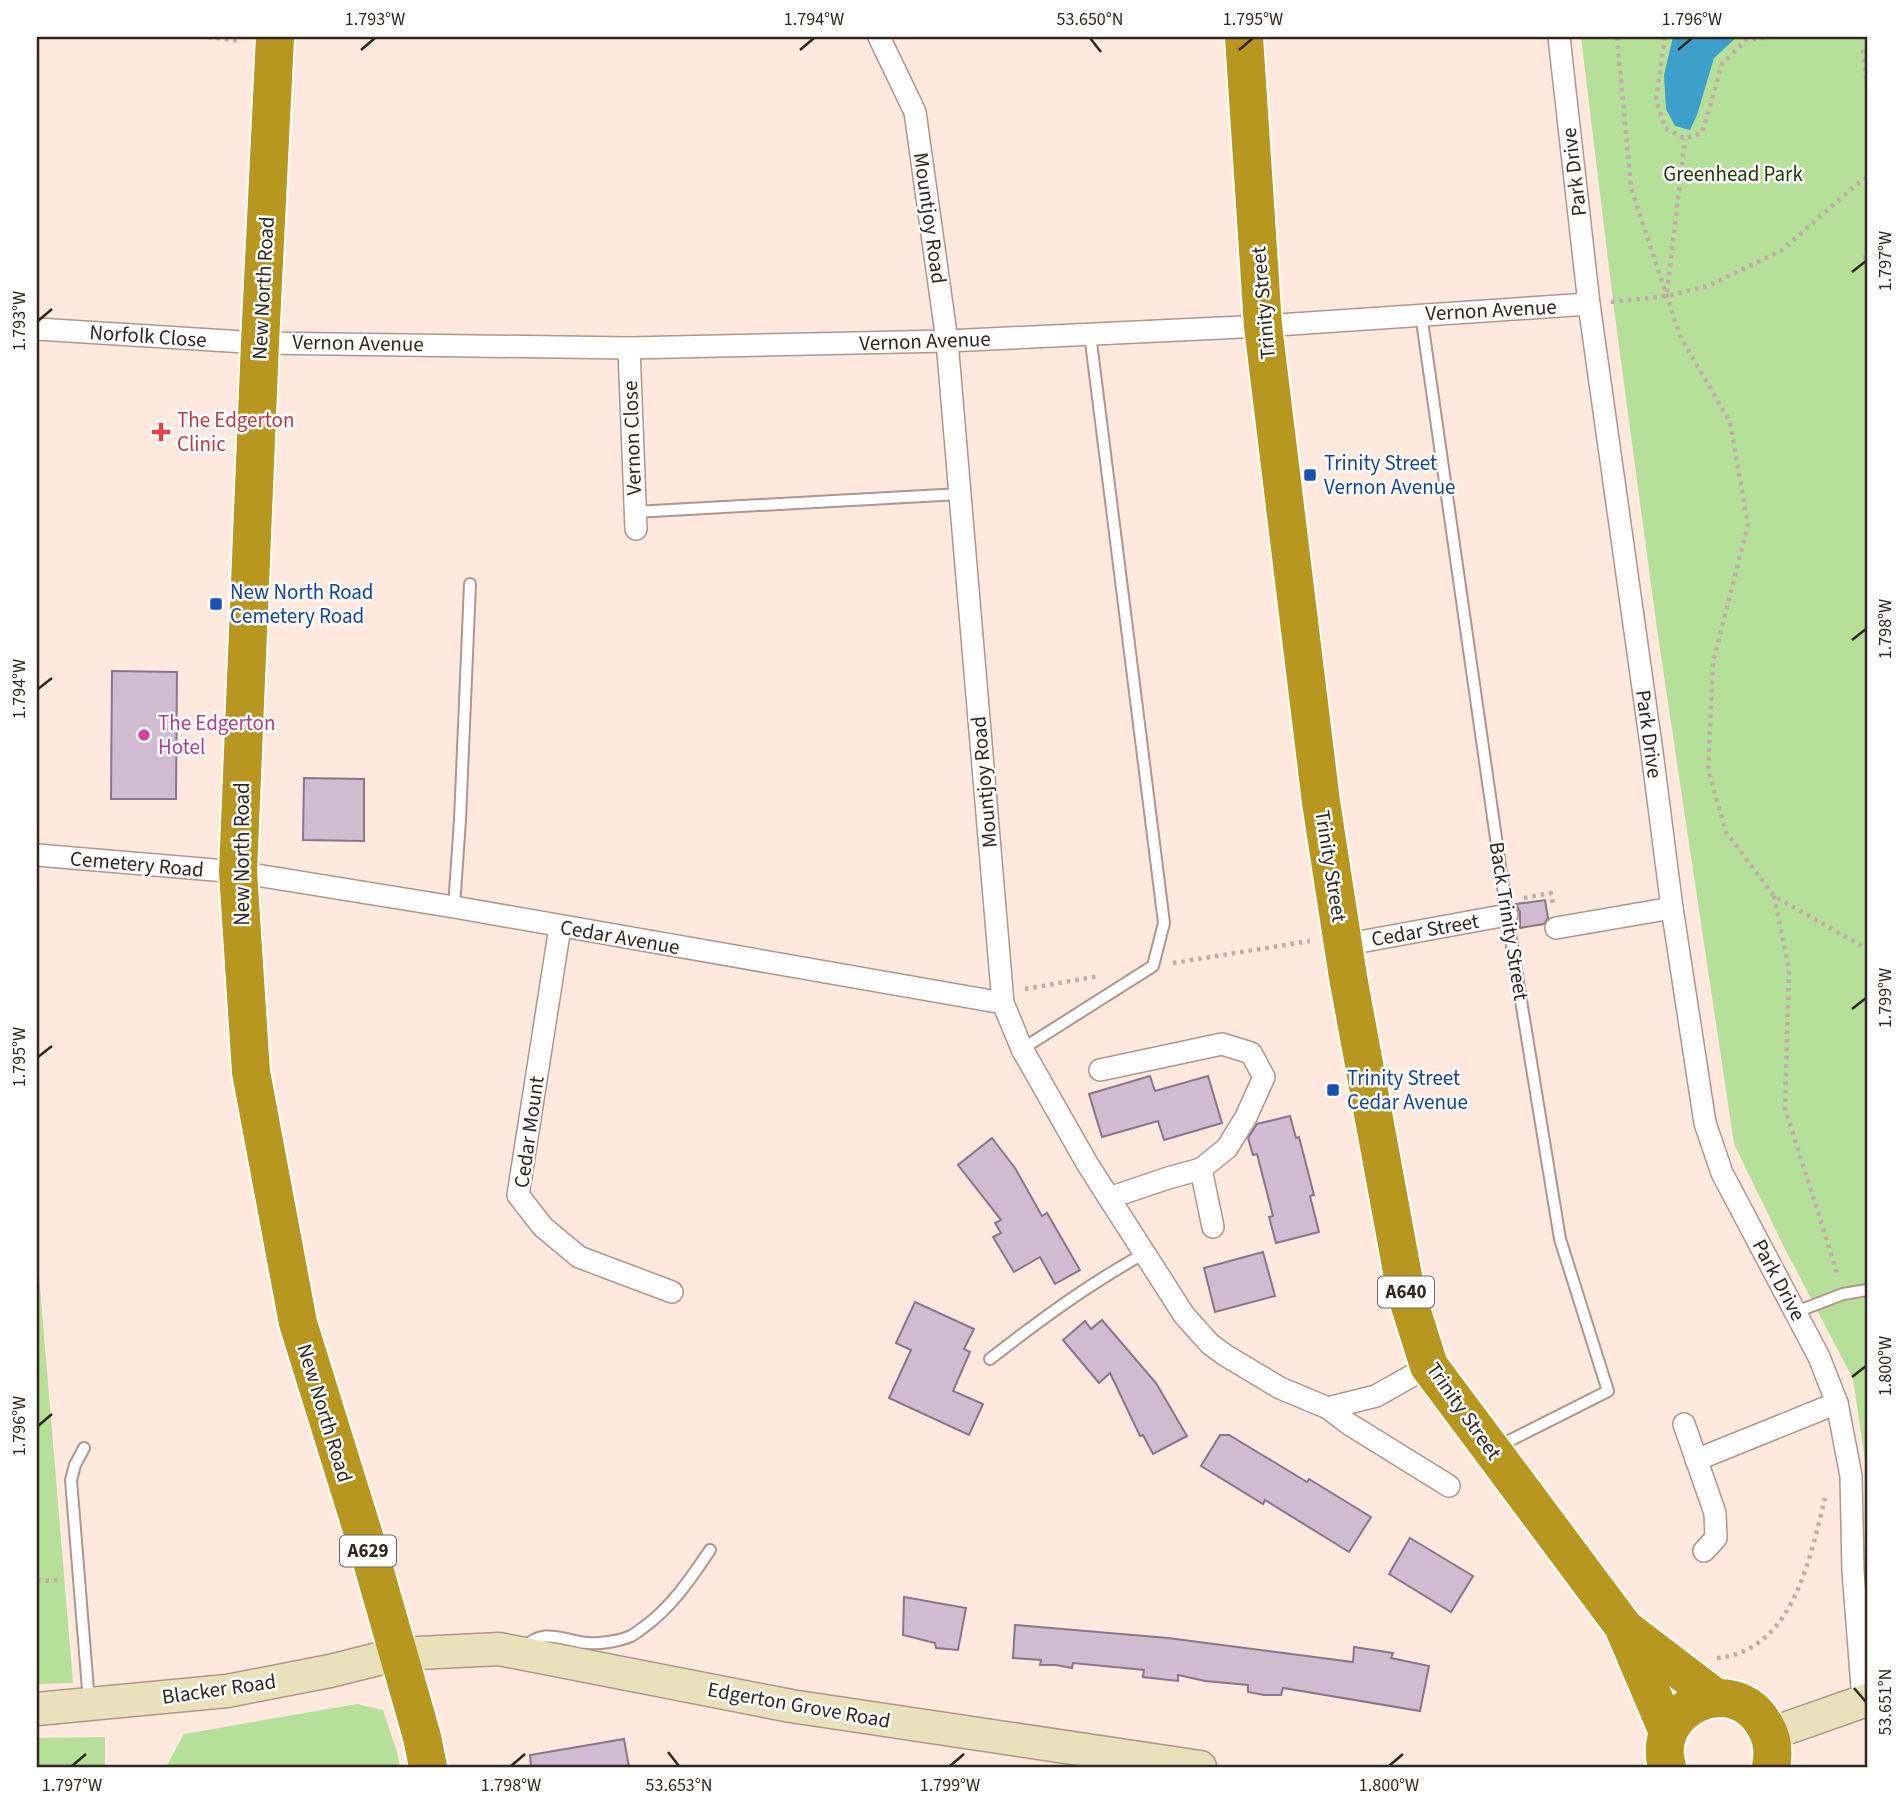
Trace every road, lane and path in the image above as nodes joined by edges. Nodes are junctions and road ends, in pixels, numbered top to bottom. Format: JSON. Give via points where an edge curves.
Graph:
{"nodes":[{"id":1,"x":275,"y":37,"type":"edge"},
{"id":2,"x":879,"y":37,"type":"edge"},
{"id":3,"x":1244,"y":37,"type":"edge"},
{"id":4,"x":1559,"y":37,"type":"edge"},
{"id":5,"x":1617,"y":37,"type":"edge"},
{"id":6,"x":1665,"y":37,"type":"edge"},
{"id":7,"x":1772,"y":37,"type":"edge"},
{"id":8,"x":1863,"y":50,"type":"dead end"},
{"id":9,"x":1867,"y":86,"type":"edge"},
{"id":10,"x":1685,"y":139,"type":"junction"},
{"id":11,"x":1867,"y":177,"type":"edge"},
{"id":12,"x":1867,"y":247,"type":"edge"},
{"id":13,"x":1867,"y":268,"type":"edge"},
{"id":14,"x":1667,"y":296,"type":"junction"},
{"id":15,"x":1590,"y":304,"type":"junction"},
{"id":16,"x":1421,"y":314,"type":"junction"},
{"id":17,"x":1263,"y":327,"type":"junction"},
{"id":18,"x":37,"y":329,"type":"edge"},
{"id":19,"x":1090,"y":334,"type":"junction"},
{"id":20,"x":947,"y":341,"type":"junction"},
{"id":21,"x":260,"y":342,"type":"junction"},
{"id":22,"x":629,"y":348,"type":"junction"},
{"id":23,"x":960,"y":494,"type":"junction"},
{"id":24,"x":635,"y":520,"type":"joint"},
{"id":25,"x":470,"y":584,"type":"dead end"},
{"id":26,"x":37,"y":855,"type":"edge"},
{"id":27,"x":238,"y":872,"type":"junction"},
{"id":28,"x":1774,"y":896,"type":"junction"},
{"id":29,"x":454,"y":907,"type":"junction"},
{"id":30,"x":1672,"y":908,"type":"junction"},
{"id":31,"x":1507,"y":915,"type":"junction"},
{"id":32,"x":560,"y":927,"type":"junction"},
{"id":33,"x":1556,"y":928,"type":"dead end"},
{"id":34,"x":1342,"y":940,"type":"junction"},
{"id":35,"x":1867,"y":949,"type":"edge"},
{"id":36,"x":1153,"y":967,"type":"junction"},
{"id":37,"x":1002,"y":998,"type":"junction"},
{"id":38,"x":1021,"y":1049,"type":"junction"},
{"id":39,"x":1100,"y":1070,"type":"dead end"},
{"id":40,"x":1201,"y":1170,"type":"junction"},
{"id":41,"x":1109,"y":1198,"type":"junction"},
{"id":42,"x":1213,"y":1227,"type":"dead end"},
{"id":43,"x":1145,"y":1253,"type":"junction"},
{"id":44,"x":1867,"y":1290,"type":"edge"},
{"id":45,"x":672,"y":1292,"type":"dead end"},
{"id":46,"x":1843,"y":1294,"type":"junction"},
{"id":47,"x":1796,"y":1312,"type":"junction"},
{"id":48,"x":990,"y":1359,"type":"dead end"},
{"id":49,"x":1429,"y":1366,"type":"junction"},
{"id":50,"x":1837,"y":1403,"type":"junction"},
{"id":51,"x":1328,"y":1408,"type":"junction"},
{"id":52,"x":1684,"y":1424,"type":"dead end"},
{"id":53,"x":84,"y":1448,"type":"dead end"},
{"id":54,"x":1491,"y":1450,"type":"junction"},
{"id":55,"x":1696,"y":1460,"type":"junction"},
{"id":56,"x":1449,"y":1486,"type":"dead end"},
{"id":57,"x":1826,"y":1494,"type":"dead end"},
{"id":58,"x":710,"y":1550,"type":"dead end"},
{"id":59,"x":1704,"y":1551,"type":"dead end"},
{"id":60,"x":1623,"y":1626,"type":"junction"},
{"id":61,"x":519,"y":1653,"type":"junction"},
{"id":62,"x":398,"y":1654,"type":"junction"},
{"id":63,"x":1665,"y":1660,"type":"junction"},
{"id":64,"x":1716,"y":1698,"type":"junction"},
{"id":65,"x":1865,"y":1700,"type":"edge"},
{"id":66,"x":89,"y":1705,"type":"junction"},
{"id":67,"x":37,"y":1709,"type":"edge"},
{"id":68,"x":1668,"y":1750,"type":"edge"},
{"id":69,"x":1772,"y":1757,"type":"edge"},
{"id":70,"x":1155,"y":1764,"type":"edge"},
{"id":71,"x":428,"y":1767,"type":"edge"},
{"id":72,"x":1200,"y":1767,"type":"edge"}],
"edges":[{"from":1,"to":21,"type":"highway","name":"New North Road","number":"A629"},
{"from":2,"to":20,"type":"street","name":"Mountjoy Road","via":[[915,112]]},
{"from":3,"to":17,"type":"highway","name":"Trinity Street","number":"A640"},
{"from":4,"to":15,"type":"street","name":"Park Drive"},
{"from":5,"to":14,"type":"path","via":[[1631,188]]},
{"from":6,"to":10,"type":"path","via":[[1656,99],[1665,128]]},
{"from":7,"to":10,"type":"path","via":[[1746,40],[1722,64],[1702,133]]},
{"from":8,"to":9,"type":"path"},
{"from":10,"to":14,"type":"path"},
{"from":11,"to":14,"type":"path","via":[[1782,250],[1708,286]]},
{"from":12,"to":13,"type":"path"},
{"from":14,"to":15,"type":"path"},
{"from":14,"to":28,"type":"path","via":[[1680,336],[1730,422],[1748,525],[1713,662],[1708,769],[1726,832]]},
{"from":15,"to":16,"type":"street","name":"Vernon Avenue"},
{"from":15,"to":30,"type":"street","name":"Park Drive"},
{"from":16,"to":17,"type":"street","name":"Vernon Avenue"},
{"from":16,"to":31,"type":"lane","name":"Back Trinity Street"},
{"from":17,"to":19,"type":"street","name":"Vernon Avenue"},
{"from":17,"to":34,"type":"highway","name":"Trinity Street","number":"A640"},
{"from":18,"to":21,"type":"street","name":"Norfolk Close"},
{"from":19,"to":20,"type":"street","name":"Vernon Avenue"},
{"from":19,"to":36,"type":"lane","via":[[1164,923]]},
{"from":20,"to":22,"type":"street","name":"Vernon Avenue"},
{"from":20,"to":23,"type":"street","name":"Mountjoy Road"},
{"from":21,"to":22,"type":"street","name":"Vernon Avenue"},
{"from":21,"to":27,"type":"highway","name":"New North Road","number":"A629"},
{"from":22,"to":24,"type":"street","name":"Vernon Close"},
{"from":23,"to":24,"type":"lane"},
{"from":23,"to":37,"type":"street","name":"Mountjoy Road"},
{"from":25,"to":29,"type":"lane"},
{"from":26,"to":27,"type":"street","name":"Cemetery Road"},
{"from":27,"to":29,"type":"street","name":"Cedar Avenue"},
{"from":27,"to":62,"type":"highway","name":"New North Road","number":"A629","via":[[251,1072],[298,1323]]},
{"from":28,"to":35,"type":"path"},
{"from":28,"to":46,"type":"path","via":[[1788,969],[1785,1108]]},
{"from":29,"to":32,"type":"street","name":"Cedar Avenue"},
{"from":30,"to":33,"type":"street"},
{"from":30,"to":47,"type":"street","name":"Park Drive","via":[[1704,1123],[1722,1173]]},
{"from":31,"to":34,"type":"street","name":"Cedar Street"},
{"from":31,"to":54,"type":"lane","name":"Back Trinity Street","via":[[1560,1239],[1608,1391]]},
{"from":32,"to":37,"type":"street","name":"Cedar Avenue"},
{"from":32,"to":45,"type":"street","name":"Cedar Mount","via":[[518,1195],[543,1227],[579,1258]]},
{"from":34,"to":36,"type":"path"},
{"from":34,"to":49,"type":"highway","name":"Trinity Street","number":"A640","via":[[1406,1293]]},
{"from":36,"to":37,"type":"path"},
{"from":36,"to":38,"type":"lane"},
{"from":37,"to":38,"type":"street","name":"Mountjoy Road"},
{"from":38,"to":41,"type":"street","name":"Mountjoy Road"},
{"from":39,"to":40,"type":"street","via":[[1222,1044],[1251,1054],[1264,1077],[1227,1148]]},
{"from":40,"to":41,"type":"street"},
{"from":40,"to":42,"type":"street"},
{"from":41,"to":43,"type":"street","name":"Mountjoy Road"},
{"from":43,"to":48,"type":"lane","via":[[1055,1309]]},
{"from":43,"to":51,"type":"street","name":"Mountjoy Road","via":[[1184,1315],[1209,1344],[1280,1388]]},
{"from":44,"to":46,"type":"lane"},
{"from":46,"to":47,"type":"lane"},
{"from":47,"to":50,"type":"street","name":"Park Drive"},
{"from":49,"to":51,"type":"street","via":[[1376,1396]]},
{"from":49,"to":54,"type":"highway","name":"Trinity Street","number":"A640"},
{"from":50,"to":55,"type":"street"},
{"from":50,"to":65,"type":"street","name":"Park Drive","via":[[1851,1476],[1853,1571]]},
{"from":51,"to":56,"type":"street","name":"Mountjoy Road"},
{"from":52,"to":55,"type":"street"},
{"from":53,"to":66,"type":"lane","via":[[71,1480]]},
{"from":54,"to":60,"type":"highway","name":"Trinity Street","number":"A640"},
{"from":55,"to":59,"type":"street","via":[[1715,1513],[1716,1538]]},
{"from":57,"to":63,"type":"path","via":[[1795,1597],[1772,1633],[1747,1652],[1726,1658]]},
{"from":58,"to":61,"type":"lane","via":[[681,1593],[631,1636],[601,1643],[542,1637],[530,1640]]},
{"from":60,"to":63,"type":"highway","name":"Trinity Street","number":"A640"},
{"from":60,"to":68,"type":"highway","name":"Trinity Street","number":"A640"},
{"from":61,"to":62,"type":"street","name":"Edgerton Grove Road","via":[[499,1649]]},
{"from":61,"to":70,"type":"street","name":"Edgerton Grove Road","via":[[791,1706]]},
{"from":62,"to":66,"type":"street","name":"Blacker Road","via":[[227,1691]]},
{"from":62,"to":71,"type":"highway","number":"A629"},
{"from":63,"to":64,"type":"highway","name":"Trinity Street","number":"A640"},
{"from":64,"to":68,"type":"highway","number":"A640","via":[[1687,1708],[1676,1718]]},
{"from":64,"to":69,"type":"highway","number":"A640","via":[[1734,1700],[1762,1719]]},
{"from":65,"to":69,"type":"street"},
{"from":66,"to":67,"type":"street","name":"Blacker Road"},
{"from":70,"to":72,"type":"street","name":"Edgerton Grove Road"}]}
